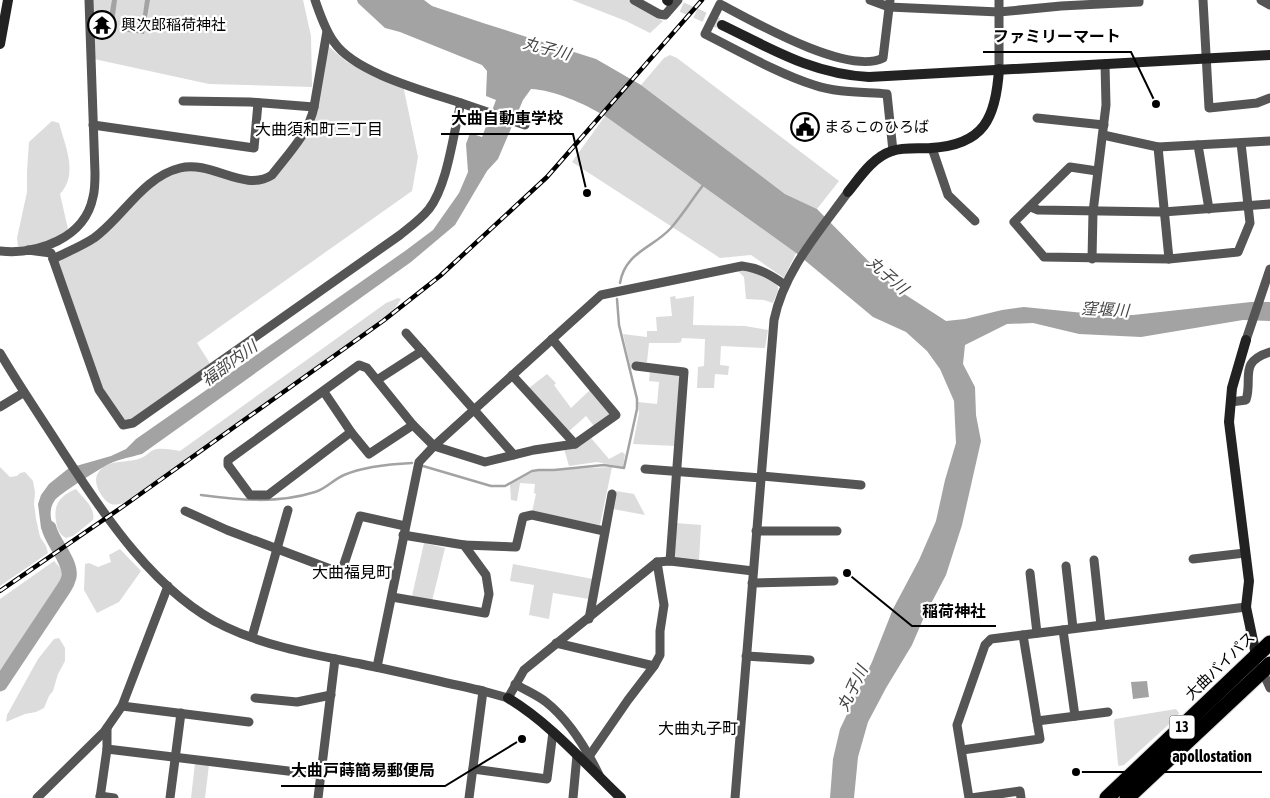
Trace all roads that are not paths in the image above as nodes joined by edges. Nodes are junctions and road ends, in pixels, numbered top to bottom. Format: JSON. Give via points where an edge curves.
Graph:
{"nodes":[{"id":1,"x":8,"y":0,"type":"edge"},
{"id":2,"x":89,"y":0,"type":"edge"},
{"id":3,"x":315,"y":0,"type":"edge"},
{"id":4,"x":634,"y":0,"type":"edge"},
{"id":5,"x":678,"y":0,"type":"edge"},
{"id":6,"x":870,"y":0,"type":"edge"},
{"id":7,"x":999,"y":0,"type":"edge"},
{"id":8,"x":1139,"y":0,"type":"edge"},
{"id":9,"x":1203,"y":0,"type":"edge"},
{"id":10,"x":1261,"y":0,"type":"edge"},
{"id":11,"x":722,"y":2,"type":"edge"},
{"id":12,"x":890,"y":3,"type":"edge"},
{"id":13,"x":1061,"y":3,"type":"edge"},
{"id":14,"x":1270,"y":5,"type":"edge"},
{"id":15,"x":999,"y":12,"type":"junction"},
{"id":16,"x":722,"y":25,"type":"tunnel mouth"},
{"id":17,"x":327,"y":30,"type":"junction"},
{"id":18,"x":0,"y":44,"type":"edge"},
{"id":19,"x":1270,"y":55,"type":"edge"},
{"id":20,"x":1206,"y":58,"type":"junction"},
{"id":21,"x":1105,"y":64,"type":"junction"},
{"id":22,"x":999,"y":69,"type":"junction"},
{"id":23,"x":1270,"y":98,"type":"edge"},
{"id":24,"x":182,"y":101,"type":"dead end"},
{"id":25,"x":258,"y":103,"type":"junction"},
{"id":26,"x":460,"y":103,"type":"junction"},
{"id":27,"x":314,"y":107,"type":"junction"},
{"id":28,"x":1037,"y":118,"type":"dead end"},
{"id":29,"x":525,"y":125,"type":"dead end"},
{"id":30,"x":93,"y":126,"type":"junction"},
{"id":31,"x":1104,"y":126,"type":"junction"},
{"id":32,"x":1103,"y":135,"type":"junction"},
{"id":33,"x":1270,"y":141,"type":"edge"},
{"id":34,"x":1241,"y":143,"type":"junction"},
{"id":35,"x":1198,"y":145,"type":"junction"},
{"id":36,"x":1158,"y":146,"type":"junction"},
{"id":37,"x":932,"y":148,"type":"junction"},
{"id":38,"x":892,"y":151,"type":"junction"},
{"id":39,"x":1097,"y":170,"type":"junction"},
{"id":40,"x":848,"y":192,"type":"joint"},
{"id":41,"x":1270,"y":204,"type":"edge"},
{"id":42,"x":1248,"y":206,"type":"junction"},
{"id":43,"x":1031,"y":207,"type":"junction"},
{"id":44,"x":1209,"y":209,"type":"junction"},
{"id":45,"x":1093,"y":212,"type":"junction"},
{"id":46,"x":1163,"y":212,"type":"junction"},
{"id":47,"x":975,"y":221,"type":"dead end"},
{"id":48,"x":28,"y":250,"type":"junction"},
{"id":49,"x":0,"y":251,"type":"edge"},
{"id":50,"x":53,"y":259,"type":"junction"},
{"id":51,"x":1092,"y":259,"type":"junction"},
{"id":52,"x":1168,"y":259,"type":"junction"},
{"id":53,"x":1270,"y":269,"type":"edge"},
{"id":54,"x":785,"y":286,"type":"junction"},
{"id":55,"x":406,"y":333,"type":"dead end"},
{"id":56,"x":552,"y":339,"type":"junction"},
{"id":57,"x":1246,"y":340,"type":"joint"},
{"id":58,"x":422,"y":351,"type":"junction"},
{"id":59,"x":1270,"y":352,"type":"edge"},
{"id":60,"x":0,"y":353,"type":"edge"},
{"id":61,"x":636,"y":366,"type":"dead end"},
{"id":62,"x":512,"y":375,"type":"junction"},
{"id":63,"x":377,"y":380,"type":"junction"},
{"id":64,"x":324,"y":392,"type":"junction"},
{"id":65,"x":23,"y":393,"type":"junction"},
{"id":66,"x":1231,"y":402,"type":"junction"},
{"id":67,"x":0,"y":407,"type":"edge"},
{"id":68,"x":474,"y":409,"type":"junction"},
{"id":69,"x":413,"y":424,"type":"junction"},
{"id":70,"x":351,"y":432,"type":"junction"},
{"id":71,"x":575,"y":444,"type":"junction"},
{"id":72,"x":434,"y":446,"type":"junction"},
{"id":73,"x":514,"y":455,"type":"junction"},
{"id":74,"x":645,"y":470,"type":"dead end"},
{"id":75,"x":676,"y":472,"type":"junction"},
{"id":76,"x":761,"y":477,"type":"junction"},
{"id":77,"x":861,"y":485,"type":"dead end"},
{"id":78,"x":612,"y":494,"type":"dead end"},
{"id":79,"x":288,"y":510,"type":"dead end"},
{"id":80,"x":185,"y":511,"type":"dead end"},
{"id":81,"x":404,"y":531,"type":"junction"},
{"id":82,"x":604,"y":531,"type":"junction"},
{"id":83,"x":756,"y":531,"type":"junction"},
{"id":84,"x":837,"y":531,"type":"dead end"},
{"id":85,"x":464,"y":545,"type":"junction"},
{"id":86,"x":277,"y":549,"type":"junction"},
{"id":87,"x":1245,"y":553,"type":"junction"},
{"id":88,"x":1193,"y":559,"type":"dead end"},
{"id":89,"x":1094,"y":560,"type":"dead end"},
{"id":90,"x":670,"y":561,"type":"junction"},
{"id":91,"x":657,"y":562,"type":"junction"},
{"id":92,"x":1066,"y":566,"type":"dead end"},
{"id":93,"x":753,"y":571,"type":"junction"},
{"id":94,"x":1030,"y":573,"type":"dead end"},
{"id":95,"x":834,"y":581,"type":"dead end"},
{"id":96,"x":752,"y":583,"type":"junction"},
{"id":97,"x":168,"y":586,"type":"junction"},
{"id":98,"x":392,"y":597,"type":"junction"},
{"id":99,"x":1246,"y":607,"type":"junction"},
{"id":100,"x":589,"y":619,"type":"junction"},
{"id":101,"x":1101,"y":625,"type":"junction"},
{"id":102,"x":1074,"y":628,"type":"junction"},
{"id":103,"x":1063,"y":630,"type":"junction"},
{"id":104,"x":1037,"y":633,"type":"junction"},
{"id":105,"x":1023,"y":635,"type":"junction"},
{"id":106,"x":252,"y":637,"type":"junction"},
{"id":107,"x":556,"y":643,"type":"junction"},
{"id":108,"x":1270,"y":643,"type":"edge"},
{"id":109,"x":1256,"y":655,"type":"junction"},
{"id":110,"x":746,"y":656,"type":"junction"},
{"id":111,"x":335,"y":659,"type":"junction"},
{"id":112,"x":810,"y":660,"type":"dead end"},
{"id":113,"x":654,"y":666,"type":"junction"},
{"id":114,"x":1266,"y":667,"type":"edge"},
{"id":115,"x":377,"y":668,"type":"junction"},
{"id":116,"x":515,"y":684,"type":"junction"},
{"id":117,"x":1270,"y":688,"type":"edge"},
{"id":118,"x":483,"y":691,"type":"junction"},
{"id":119,"x":331,"y":695,"type":"junction"},
{"id":120,"x":255,"y":698,"type":"dead end"},
{"id":121,"x":508,"y":698,"type":"junction"},
{"id":122,"x":122,"y":706,"type":"junction"},
{"id":123,"x":1108,"y":712,"type":"dead end"},
{"id":124,"x":181,"y":714,"type":"junction"},
{"id":125,"x":1075,"y":716,"type":"junction"},
{"id":126,"x":250,"y":722,"type":"dead end"},
{"id":127,"x":1037,"y":722,"type":"junction"},
{"id":128,"x":106,"y":728,"type":"junction"},
{"id":129,"x":553,"y":732,"type":"junction"},
{"id":130,"x":107,"y":749,"type":"junction"},
{"id":131,"x":962,"y":750,"type":"junction"},
{"id":132,"x":590,"y":755,"type":"junction"},
{"id":133,"x":577,"y":756,"type":"junction"},
{"id":134,"x":175,"y":757,"type":"junction"},
{"id":135,"x":473,"y":769,"type":"junction"},
{"id":136,"x":321,"y":775,"type":"junction"},
{"id":137,"x":601,"y":779,"type":"junction"},
{"id":138,"x":100,"y":797,"type":"edge"},
{"id":139,"x":37,"y":798,"type":"edge"},
{"id":140,"x":114,"y":798,"type":"edge"},
{"id":141,"x":170,"y":798,"type":"edge"},
{"id":142,"x":318,"y":798,"type":"edge"},
{"id":143,"x":469,"y":798,"type":"edge"},
{"id":144,"x":572,"y":798,"type":"edge"},
{"id":145,"x":621,"y":798,"type":"edge"},
{"id":146,"x":735,"y":798,"type":"edge"},
{"id":147,"x":970,"y":798,"type":"edge"},
{"id":148,"x":1021,"y":798,"type":"edge"},
{"id":149,"x":1107,"y":798,"type":"edge"},
{"id":150,"x":1127,"y":798,"type":"edge"}],
"edges":[{"from":1,"to":18,"type":"street"},
{"from":2,"to":30,"type":"street"},
{"from":3,"to":17,"type":"street"},
{"from":4,"to":5,"type":"street","via":[[665,15]]},
{"from":6,"to":12,"type":"street"},
{"from":7,"to":15,"type":"street"},
{"from":8,"to":13,"type":"street","via":[[1128,3]]},
{"from":9,"to":20,"type":"street"},
{"from":10,"to":14,"type":"street"},
{"from":11,"to":12,"type":"street","via":[[810,48],[844,58],[873,61],[884,58]]},
{"from":11,"to":38,"type":"street","via":[[705,34],[815,86],[887,94]]},
{"from":12,"to":15,"type":"street"},
{"from":13,"to":15,"type":"street"},
{"from":15,"to":22,"type":"street"},
{"from":16,"to":22,"type":"street","via":[[801,63],[846,76],[884,77]]},
{"from":17,"to":26,"type":"street","via":[[334,43],[349,58],[386,77]]},
{"from":17,"to":27,"type":"street"},
{"from":19,"to":20,"type":"street"},
{"from":20,"to":21,"type":"street"},
{"from":20,"to":23,"type":"street","via":[[1209,108],[1257,103]]},
{"from":21,"to":22,"type":"street"},
{"from":21,"to":31,"type":"street"},
{"from":22,"to":37,"type":"street","via":[[995,104],[985,125],[965,141]]},
{"from":24,"to":25,"type":"street"},
{"from":25,"to":27,"type":"street"},
{"from":25,"to":30,"type":"street","via":[[254,148]]},
{"from":26,"to":29,"type":"street"},
{"from":26,"to":50,"type":"street","via":[[443,183],[421,218],[133,423],[123,425],[99,390]]},
{"from":27,"to":50,"type":"street","via":[[306,130],[272,176],[249,181],[191,166],[170,171],[148,185],[94,238]]},
{"from":28,"to":31,"type":"street"},
{"from":30,"to":48,"type":"street","via":[[94,197],[89,208],[76,230],[63,239]]},
{"from":31,"to":32,"type":"street"},
{"from":32,"to":36,"type":"street"},
{"from":32,"to":39,"type":"street"},
{"from":33,"to":34,"type":"street"},
{"from":34,"to":35,"type":"street"},
{"from":34,"to":42,"type":"street"},
{"from":35,"to":36,"type":"street"},
{"from":35,"to":44,"type":"street"},
{"from":36,"to":46,"type":"street"},
{"from":37,"to":38,"type":"street"},
{"from":37,"to":47,"type":"street","via":[[948,195]]},
{"from":38,"to":40,"type":"street","via":[[876,160]]},
{"from":39,"to":43,"type":"street","via":[[1070,168]]},
{"from":39,"to":45,"type":"street"},
{"from":40,"to":54,"type":"street","via":[[794,266]]},
{"from":41,"to":42,"type":"street"},
{"from":42,"to":44,"type":"street"},
{"from":42,"to":52,"type":"street","via":[[1250,223],[1238,252]]},
{"from":43,"to":45,"type":"street"},
{"from":43,"to":51,"type":"street","via":[[1014,222],[1044,257]]},
{"from":44,"to":46,"type":"street"},
{"from":45,"to":46,"type":"street"},
{"from":45,"to":51,"type":"street"},
{"from":46,"to":52,"type":"street"},
{"from":48,"to":49,"type":"street"},
{"from":48,"to":50,"type":"street","via":[[51,254]]},
{"from":51,"to":52,"type":"street"},
{"from":53,"to":57,"type":"street"},
{"from":54,"to":56,"type":"street","via":[[755,268],[742,266],[614,292],[601,295]]},
{"from":54,"to":76,"type":"street","via":[[774,320]]},
{"from":55,"to":58,"type":"street"},
{"from":56,"to":62,"type":"street"},
{"from":56,"to":71,"type":"street","via":[[616,416]]},
{"from":57,"to":66,"type":"street"},
{"from":58,"to":63,"type":"street"},
{"from":58,"to":68,"type":"street"},
{"from":59,"to":66,"type":"street","via":[[1249,367],[1246,400]]},
{"from":60,"to":65,"type":"street"},
{"from":61,"to":75,"type":"street","via":[[684,372]]},
{"from":62,"to":68,"type":"street"},
{"from":62,"to":71,"type":"street"},
{"from":63,"to":64,"type":"street","via":[[367,368],[359,366]]},
{"from":63,"to":69,"type":"street"},
{"from":64,"to":70,"type":"street"},
{"from":64,"to":70,"type":"street","via":[[228,460],[228,465],[250,495],[268,495]]},
{"from":65,"to":67,"type":"street"},
{"from":65,"to":97,"type":"street","via":[[91,494],[132,548]]},
{"from":66,"to":87,"type":"street","via":[[1229,422]]},
{"from":68,"to":72,"type":"street"},
{"from":68,"to":73,"type":"street"},
{"from":69,"to":70,"type":"street","via":[[369,454]]},
{"from":69,"to":72,"type":"street"},
{"from":71,"to":73,"type":"street"},
{"from":72,"to":73,"type":"street","via":[[486,462]]},
{"from":72,"to":81,"type":"street","via":[[420,462]]},
{"from":74,"to":75,"type":"street"},
{"from":75,"to":76,"type":"street"},
{"from":75,"to":90,"type":"street"},
{"from":76,"to":77,"type":"street"},
{"from":76,"to":83,"type":"street"},
{"from":78,"to":82,"type":"street"},
{"from":79,"to":86,"type":"street"},
{"from":80,"to":86,"type":"street"},
{"from":81,"to":85,"type":"street"},
{"from":81,"to":86,"type":"street","via":[[360,516],[341,573]]},
{"from":81,"to":98,"type":"street"},
{"from":82,"to":85,"type":"street","via":[[532,515],[523,517],[516,547]]},
{"from":82,"to":100,"type":"street"},
{"from":83,"to":84,"type":"street"},
{"from":83,"to":93,"type":"street"},
{"from":85,"to":98,"type":"street","via":[[486,574],[489,594],[485,613]]},
{"from":86,"to":106,"type":"street"},
{"from":87,"to":88,"type":"street"},
{"from":87,"to":99,"type":"street","via":[[1249,581]]},
{"from":89,"to":101,"type":"street"},
{"from":90,"to":91,"type":"street"},
{"from":90,"to":93,"type":"street"},
{"from":91,"to":100,"type":"street"},
{"from":91,"to":113,"type":"street","via":[[664,605],[660,655]]},
{"from":92,"to":102,"type":"street"},
{"from":93,"to":96,"type":"street"},
{"from":94,"to":104,"type":"street"},
{"from":95,"to":96,"type":"street"},
{"from":96,"to":110,"type":"street"},
{"from":97,"to":106,"type":"street","via":[[200,612],[225,627]]},
{"from":97,"to":122,"type":"street"},
{"from":98,"to":115,"type":"street"},
{"from":99,"to":101,"type":"street"},
{"from":99,"to":109,"type":"street"},
{"from":100,"to":107,"type":"street"},
{"from":101,"to":102,"type":"street"},
{"from":102,"to":103,"type":"street"},
{"from":103,"to":104,"type":"street"},
{"from":103,"to":125,"type":"street"},
{"from":104,"to":105,"type":"street"},
{"from":105,"to":127,"type":"street"},
{"from":105,"to":131,"type":"street","via":[[991,639],[985,644],[957,725]]},
{"from":106,"to":111,"type":"street"},
{"from":107,"to":113,"type":"street"},
{"from":107,"to":116,"type":"street","via":[[524,670]]},
{"from":108,"to":109,"type":"highway","name":"大曲バイパス","number":"13"},
{"from":109,"to":114,"type":"street"},
{"from":109,"to":149,"type":"highway","name":"大曲バイパス","number":"13"},
{"from":110,"to":112,"type":"street"},
{"from":110,"to":146,"type":"street"},
{"from":111,"to":115,"type":"street"},
{"from":111,"to":119,"type":"street"},
{"from":113,"to":132,"type":"street"},
{"from":114,"to":117,"type":"street"},
{"from":114,"to":150,"type":"highway","number":"13"},
{"from":115,"to":118,"type":"street"},
{"from":116,"to":121,"type":"street"},
{"from":116,"to":132,"type":"street","via":[[546,701]]},
{"from":118,"to":121,"type":"street"},
{"from":118,"to":135,"type":"street"},
{"from":119,"to":120,"type":"street","via":[[297,702]]},
{"from":119,"to":136,"type":"street"},
{"from":121,"to":129,"type":"street"},
{"from":122,"to":124,"type":"street"},
{"from":122,"to":128,"type":"street"},
{"from":123,"to":125,"type":"street"},
{"from":124,"to":126,"type":"street"},
{"from":124,"to":134,"type":"street"},
{"from":125,"to":127,"type":"street"},
{"from":127,"to":131,"type":"street","via":[[1040,740]]},
{"from":128,"to":130,"type":"street"},
{"from":128,"to":139,"type":"street"},
{"from":129,"to":133,"type":"street"},
{"from":129,"to":135,"type":"street","via":[[547,779]]},
{"from":130,"to":134,"type":"street"},
{"from":130,"to":138,"type":"street"},
{"from":131,"to":147,"type":"street"},
{"from":132,"to":137,"type":"street"},
{"from":133,"to":137,"type":"street"},
{"from":133,"to":144,"type":"street"},
{"from":134,"to":136,"type":"street"},
{"from":134,"to":141,"type":"street"},
{"from":135,"to":143,"type":"street"},
{"from":136,"to":142,"type":"street"},
{"from":137,"to":145,"type":"street"},
{"from":138,"to":140,"type":"street"},
{"from":147,"to":148,"type":"street","via":[[1020,791]]}]}
